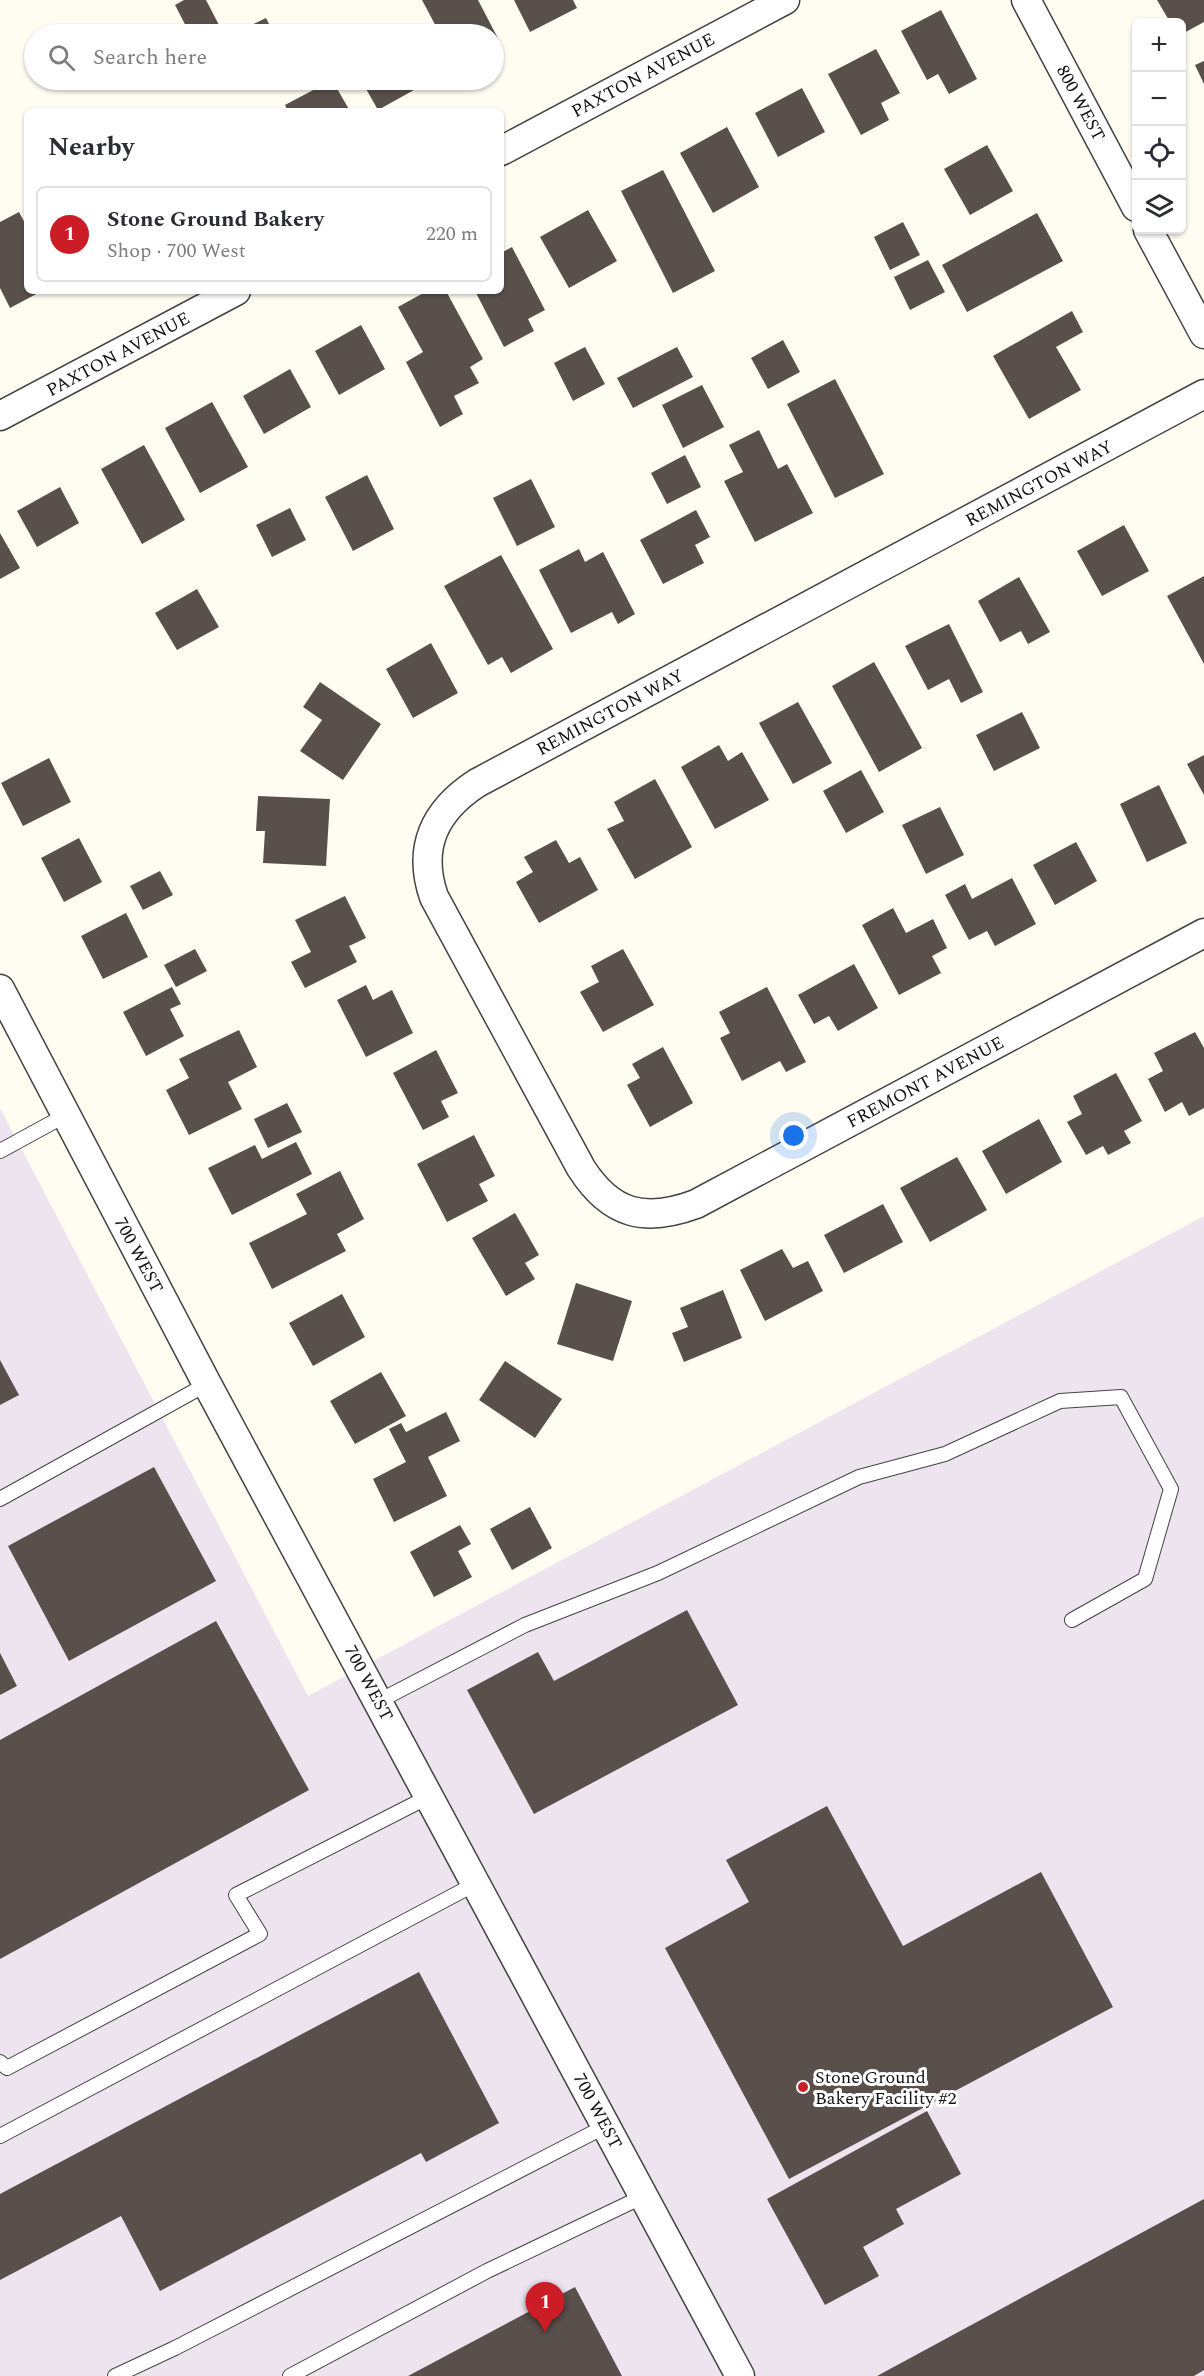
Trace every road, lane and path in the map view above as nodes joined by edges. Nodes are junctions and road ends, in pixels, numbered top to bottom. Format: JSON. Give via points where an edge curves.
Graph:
{"nodes":[{"id":1,"x":785,"y":0,"type":"edge"},
{"id":2,"x":1026,"y":0,"type":"edge"},
{"id":3,"x":504,"y":149,"type":"edge"},
{"id":4,"x":1132,"y":198,"type":"edge"},
{"id":5,"x":1151,"y":234,"type":"edge"},
{"id":6,"x":230,"y":294,"type":"edge"},
{"id":7,"x":1204,"y":334,"type":"edge"},
{"id":8,"x":1204,"y":394,"type":"edge"},
{"id":9,"x":0,"y":416,"type":"edge"},
{"id":10,"x":1204,"y":933,"type":"edge"},
{"id":11,"x":0,"y":989,"type":"edge"},
{"id":12,"x":66,"y":1115,"type":"junction"},
{"id":13,"x":0,"y":1151,"type":"edge"},
{"id":14,"x":642,"y":1214,"type":"joint"},
{"id":15,"x":207,"y":1384,"type":"junction"},
{"id":16,"x":0,"y":1499,"type":"edge"},
{"id":17,"x":1072,"y":1620,"type":"dead end"},
{"id":18,"x":379,"y":1701,"type":"junction"},
{"id":19,"x":430,"y":1796,"type":"junction"},
{"id":20,"x":477,"y":1883,"type":"junction"},
{"id":21,"x":0,"y":2062,"type":"edge"},
{"id":22,"x":606,"y":2126,"type":"junction"},
{"id":23,"x":0,"y":2136,"type":"edge"},
{"id":24,"x":644,"y":2196,"type":"junction"},
{"id":25,"x":115,"y":2376,"type":"edge"},
{"id":26,"x":290,"y":2376,"type":"edge"},
{"id":27,"x":740,"y":2376,"type":"edge"}],
"edges":[{"from":1,"to":3,"type":"street","name":"PAXTON AVENUE"},
{"from":2,"to":4,"type":"street","name":"800 WEST"},
{"from":5,"to":7,"type":"street"},
{"from":6,"to":9,"type":"street","name":"PAXTON AVENUE"},
{"from":8,"to":14,"type":"street","name":"REMINGTON WAY","via":[[477,783],[442,815],[428,847],[426,864],[434,897],[581,1168],[601,1194]]},
{"from":10,"to":14,"type":"street","name":"FREMONT AVENUE","via":[[696,1204],[660,1215]]},
{"from":11,"to":12,"type":"street","name":"700 WEST"},
{"from":12,"to":13,"type":"lane"},
{"from":12,"to":15,"type":"street","name":"700 WEST"},
{"from":15,"to":16,"type":"lane"},
{"from":15,"to":18,"type":"street","name":"700 WEST"},
{"from":17,"to":18,"type":"lane","via":[[1145,1579],[1171,1489],[1121,1397],[1060,1401],[945,1454],[859,1477],[658,1573],[525,1625]]},
{"from":18,"to":19,"type":"street","name":"700 WEST"},
{"from":19,"to":20,"type":"street","name":"700 WEST"},
{"from":19,"to":21,"type":"lane","via":[[236,1895],[260,1934],[7,2068]]},
{"from":20,"to":22,"type":"street","name":"700 WEST"},
{"from":20,"to":23,"type":"lane"},
{"from":22,"to":24,"type":"street","name":"700 WEST"},
{"from":22,"to":25,"type":"lane"},
{"from":24,"to":26,"type":"lane","via":[[487,2271]]},
{"from":24,"to":27,"type":"street","name":"700 WEST"}]}
